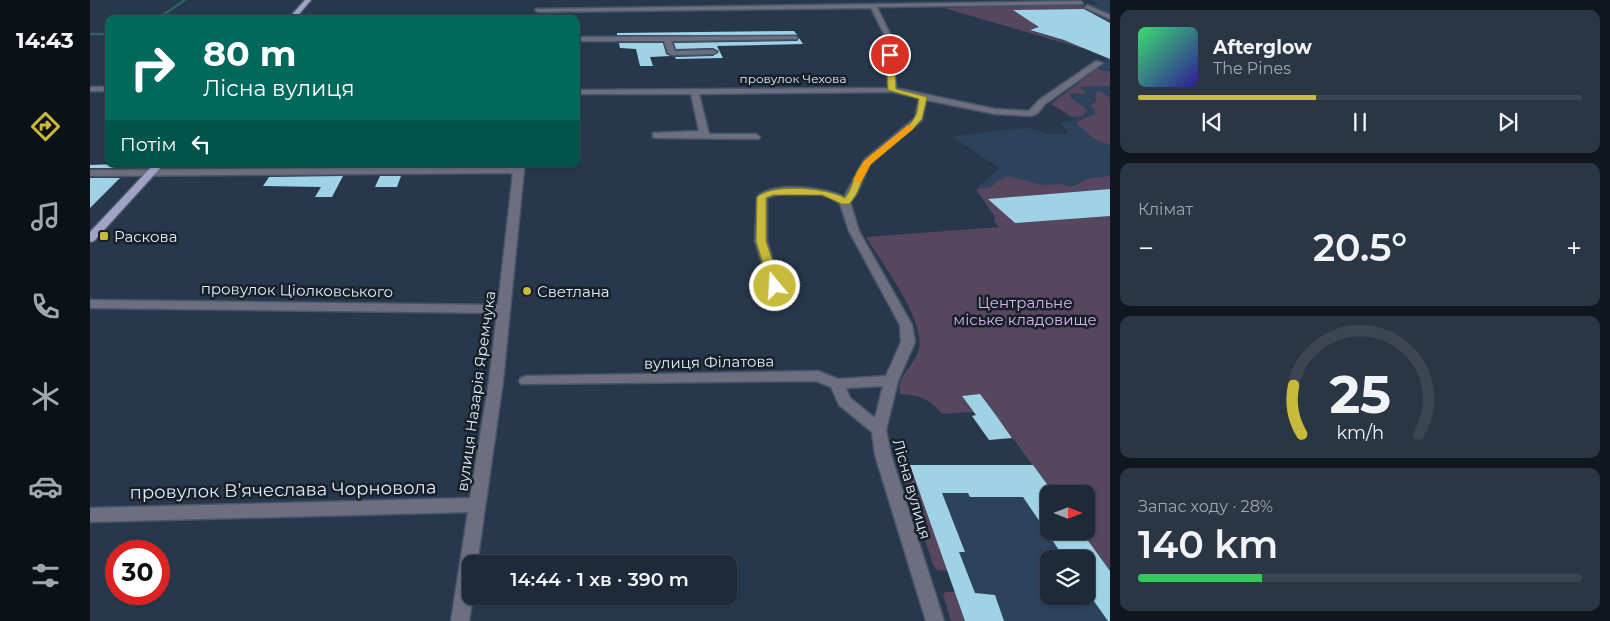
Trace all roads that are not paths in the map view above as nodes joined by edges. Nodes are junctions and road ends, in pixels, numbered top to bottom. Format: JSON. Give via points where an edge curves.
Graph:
{"nodes":[{"id":1,"x":308,"y":0,"type":"edge"},
{"id":2,"x":539,"y":0,"type":"edge"},
{"id":3,"x":680,"y":0,"type":"edge"},
{"id":4,"x":1074,"y":0,"type":"edge"},
{"id":5,"x":1084,"y":5,"type":"junction"},
{"id":6,"x":874,"y":7,"type":"junction"},
{"id":7,"x":682,"y":8,"type":"junction"},
{"id":8,"x":538,"y":10,"type":"junction"},
{"id":9,"x":295,"y":15,"type":"edge"},
{"id":10,"x":537,"y":15,"type":"edge"},
{"id":11,"x":1110,"y":17,"type":"edge"},
{"id":12,"x":795,"y":38,"type":"dead end"},
{"id":13,"x":580,"y":39,"type":"edge"},
{"id":14,"x":667,"y":39,"type":"junction"},
{"id":15,"x":713,"y":52,"type":"dead end"},
{"id":16,"x":1099,"y":63,"type":"dead end"},
{"id":17,"x":90,"y":89,"type":"edge"},
{"id":18,"x":105,"y":90,"type":"edge"},
{"id":19,"x":892,"y":90,"type":"junction"},
{"id":20,"x":694,"y":91,"type":"junction"},
{"id":21,"x":580,"y":92,"type":"edge"},
{"id":22,"x":923,"y":97,"type":"junction"},
{"id":23,"x":705,"y":134,"type":"junction"},
{"id":24,"x":656,"y":135,"type":"dead end"},
{"id":25,"x":756,"y":137,"type":"dead end"},
{"id":26,"x":156,"y":167,"type":"edge"},
{"id":27,"x":519,"y":167,"type":"edge"},
{"id":28,"x":347,"y":168,"type":"edge"},
{"id":29,"x":90,"y":173,"type":"edge"},
{"id":30,"x":150,"y":173,"type":"junction"},
{"id":31,"x":846,"y":202,"type":"junction"},
{"id":32,"x":90,"y":239,"type":"edge"},
{"id":33,"x":775,"y":286,"type":"dead end"},
{"id":34,"x":90,"y":304,"type":"edge"},
{"id":35,"x":504,"y":309,"type":"junction"},
{"id":36,"x":526,"y":381,"type":"dead end"},
{"id":37,"x":891,"y":381,"type":"junction"},
{"id":38,"x":837,"y":384,"type":"junction"},
{"id":39,"x":879,"y":430,"type":"junction"},
{"id":40,"x":477,"y":505,"type":"junction"},
{"id":41,"x":90,"y":514,"type":"edge"},
{"id":42,"x":460,"y":621,"type":"edge"},
{"id":43,"x":935,"y":621,"type":"edge"}],
"edges":[{"from":1,"to":9,"type":"main road"},
{"from":2,"to":8,"type":"street"},
{"from":3,"to":7,"type":"street"},
{"from":4,"to":5,"type":"street"},
{"from":5,"to":6,"type":"street"},
{"from":5,"to":11,"type":"street"},
{"from":6,"to":7,"type":"street"},
{"from":6,"to":19,"type":"street","via":[[889,38]]},
{"from":7,"to":8,"type":"street"},
{"from":8,"to":10,"type":"street"},
{"from":12,"to":14,"type":"street"},
{"from":13,"to":14,"type":"street"},
{"from":14,"to":15,"type":"street","via":[[672,53]]},
{"from":16,"to":22,"type":"street","via":[[1032,112],[999,111]]},
{"from":17,"to":18,"type":"street"},
{"from":19,"to":20,"type":"street","name":"провулок Чехова"},
{"from":19,"to":22,"type":"street"},
{"from":20,"to":21,"type":"street","name":"провулок Чехова"},
{"from":20,"to":23,"type":"street"},
{"from":22,"to":31,"type":"street","via":[[919,118],[867,162]]},
{"from":23,"to":24,"type":"street"},
{"from":23,"to":25,"type":"street","via":[[705,137]]},
{"from":26,"to":30,"type":"main road"},
{"from":27,"to":28,"type":"street"},
{"from":27,"to":35,"type":"street","name":"вулиця Назарія Яремчука"},
{"from":28,"to":30,"type":"street"},
{"from":29,"to":30,"type":"street"},
{"from":30,"to":32,"type":"main road"},
{"from":31,"to":33,"type":"street","via":[[823,192],[772,192],[762,197],[761,241]]},
{"from":31,"to":37,"type":"street","name":"Лісна вулиця","via":[[854,231],[906,325],[908,342]]},
{"from":34,"to":35,"type":"street","name":"провулок Ціолковського"},
{"from":35,"to":40,"type":"street","name":"вулиця Назарія Яремчука"},
{"from":36,"to":38,"type":"street","name":"вулиця Філатова","via":[[818,376]]},
{"from":37,"to":38,"type":"street","name":"вулиця Філатова"},
{"from":37,"to":39,"type":"street","name":"Лісна вулиця"},
{"from":38,"to":39,"type":"street","via":[[844,401]]},
{"from":39,"to":43,"type":"street","name":"Лісна вулиця","via":[[883,455]]},
{"from":40,"to":41,"type":"street","name":"провулок Вʼячеслава Чорновола"},
{"from":40,"to":42,"type":"street","name":"вулиця Назарія Яремчука"}]}
